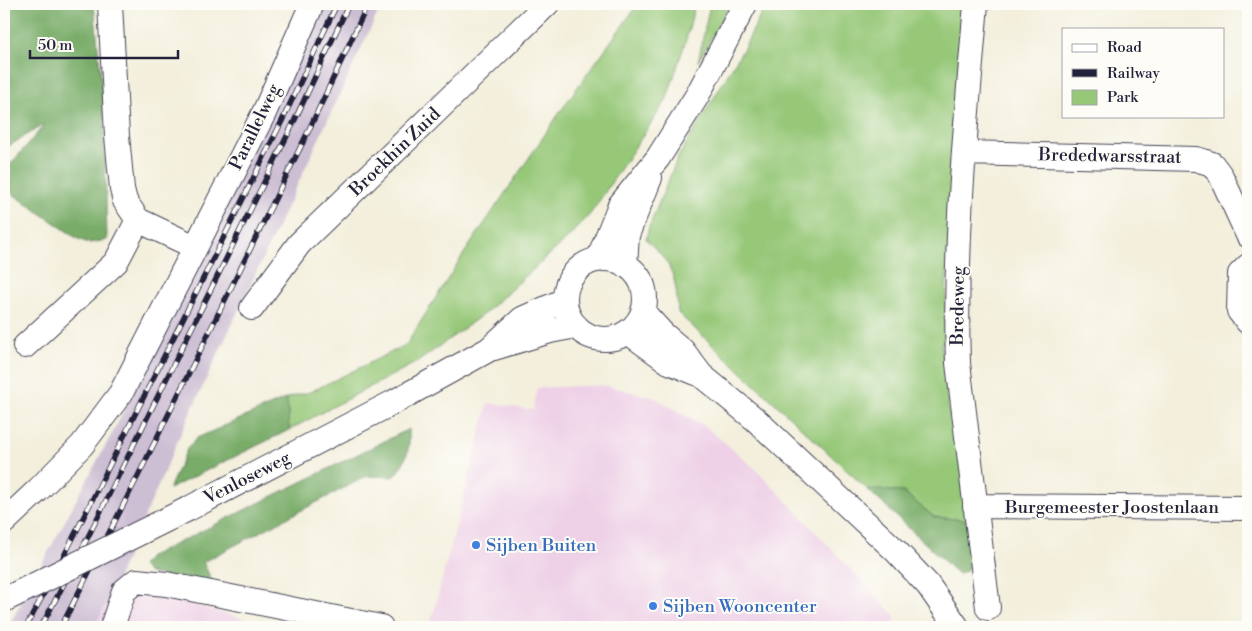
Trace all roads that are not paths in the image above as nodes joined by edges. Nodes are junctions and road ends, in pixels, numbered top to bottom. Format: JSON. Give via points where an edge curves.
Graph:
{"nodes":[{"id":1,"x":110,"y":4,"type":"edge"},
{"id":2,"x":312,"y":4,"type":"edge"},
{"id":3,"x":548,"y":4,"type":"edge"},
{"id":4,"x":745,"y":4,"type":"edge"},
{"id":5,"x":976,"y":4,"type":"edge"},
{"id":6,"x":964,"y":153,"type":"junction"},
{"id":7,"x":658,"y":158,"type":"junction"},
{"id":8,"x":1240,"y":197,"type":"edge"},
{"id":9,"x":138,"y":220,"type":"junction"},
{"id":10,"x":1248,"y":235,"type":"edge"},
{"id":11,"x":194,"y":248,"type":"junction"},
{"id":12,"x":598,"y":260,"type":"junction"},
{"id":13,"x":625,"y":265,"type":"junction"},
{"id":14,"x":1248,"y":266,"type":"edge"},
{"id":15,"x":565,"y":300,"type":"junction"},
{"id":16,"x":252,"y":308,"type":"dead end"},
{"id":17,"x":643,"y":312,"type":"junction"},
{"id":18,"x":1248,"y":322,"type":"edge"},
{"id":19,"x":576,"y":326,"type":"junction"},
{"id":20,"x":628,"y":332,"type":"junction"},
{"id":21,"x":25,"y":346,"type":"dead end"},
{"id":22,"x":488,"y":350,"type":"junction"},
{"id":23,"x":701,"y":374,"type":"junction"},
{"id":24,"x":975,"y":506,"type":"junction"},
{"id":25,"x":1248,"y":508,"type":"edge"},
{"id":26,"x":4,"y":522,"type":"edge"},
{"id":27,"x":4,"y":600,"type":"edge"},
{"id":28,"x":988,"y":608,"type":"dead end"},
{"id":29,"x":290,"y":618,"type":"edge"},
{"id":30,"x":333,"y":623,"type":"edge"},
{"id":31,"x":112,"y":627,"type":"edge"},
{"id":32,"x":381,"y":627,"type":"edge"},
{"id":33,"x":957,"y":627,"type":"edge"}],
"edges":[{"from":1,"to":9,"type":"street","via":[[122,189]]},
{"from":2,"to":11,"type":"street","name":"Parallelweg","via":[[264,113]]},
{"from":3,"to":16,"type":"street","name":"Broekhin Zuid","via":[[299,244]]},
{"from":4,"to":7,"type":"street","via":[[697,96]]},
{"from":5,"to":6,"type":"street","name":"Bredeweg"},
{"from":6,"to":8,"type":"street","name":"Brededwarsstraat","via":[[1196,159],[1212,164]]},
{"from":6,"to":24,"type":"street","name":"Bredeweg","via":[[956,322]]},
{"from":7,"to":12,"type":"street","via":[[620,205]]},
{"from":7,"to":13,"type":"street","via":[[627,236]]},
{"from":8,"to":10,"type":"street","name":"Brededwarsstraat"},
{"from":9,"to":11,"type":"street"},
{"from":9,"to":21,"type":"street","via":[[116,262]]},
{"from":11,"to":26,"type":"street","via":[[121,393],[82,445]]},
{"from":12,"to":13,"type":"street","via":[[612,260]]},
{"from":12,"to":15,"type":"street","via":[[576,272],[568,285]]},
{"from":13,"to":17,"type":"street","via":[[643,286]]},
{"from":14,"to":18,"type":"street","via":[[1240,274],[1239,311]]},
{"from":15,"to":19,"type":"street","via":[[568,314]]},
{"from":15,"to":22,"type":"street","name":"Venloseweg","via":[[522,319]]},
{"from":17,"to":20,"type":"street"},
{"from":17,"to":23,"type":"street","via":[[683,350]]},
{"from":19,"to":20,"type":"street","via":[[586,335],[598,338],[613,338]]},
{"from":19,"to":22,"type":"street","name":"Venloseweg"},
{"from":20,"to":23,"type":"street","via":[[669,362]]},
{"from":22,"to":27,"type":"street","name":"Venloseweg","bridge":true,"via":[[394,402]]},
{"from":23,"to":33,"type":"street","via":[[756,420],[896,552],[928,584]]},
{"from":24,"to":25,"type":"street","name":"Burgemeester Joostenlaan"},
{"from":24,"to":28,"type":"street","name":"Bredeweg"},
{"from":29,"to":30,"type":"street"},
{"from":29,"to":31,"type":"street","via":[[166,584],[136,581],[124,590]]},
{"from":30,"to":32,"type":"street"}]}
